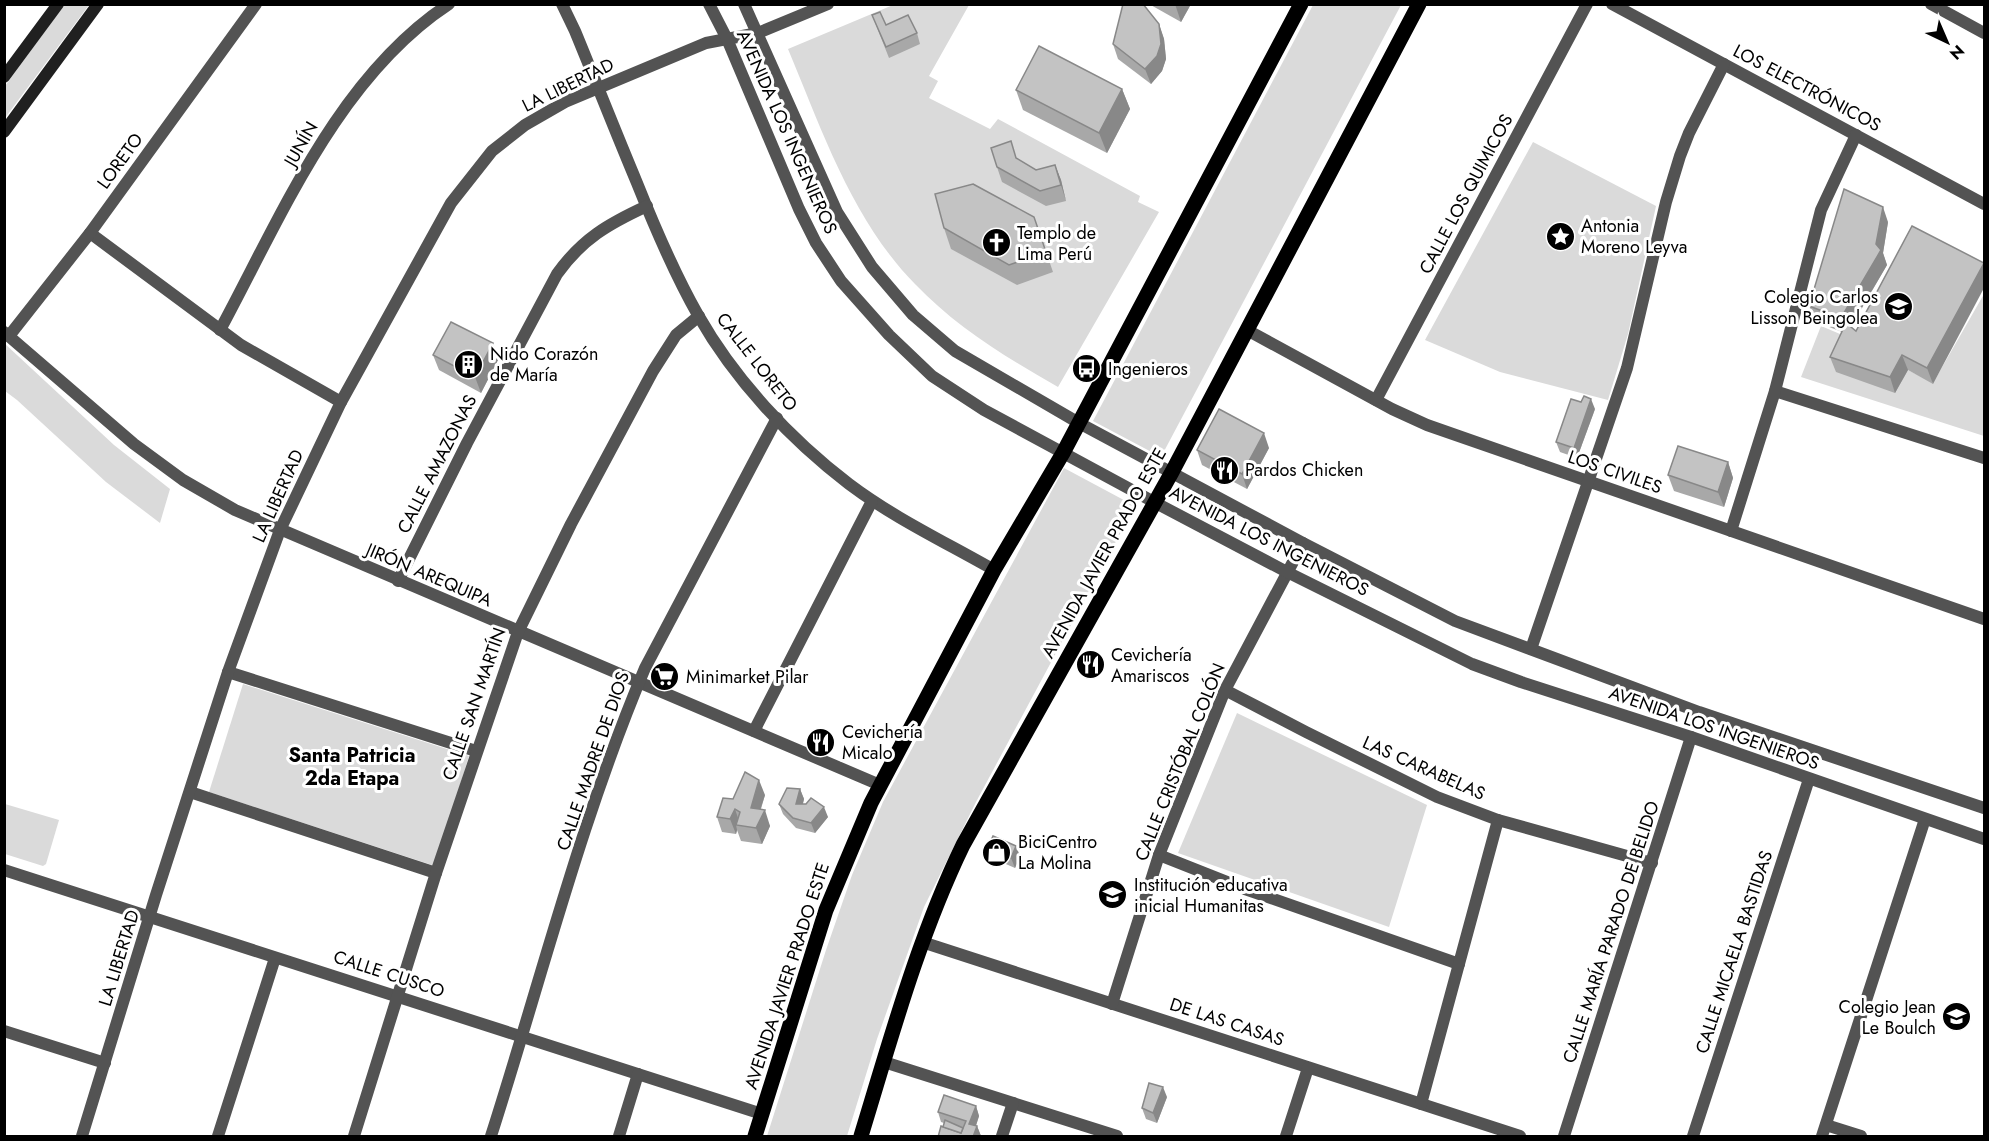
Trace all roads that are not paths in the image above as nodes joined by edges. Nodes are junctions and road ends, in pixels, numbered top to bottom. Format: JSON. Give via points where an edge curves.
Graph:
{"nodes":[{"id":1,"x":58,"y":4,"type":"edge"},
{"id":2,"x":98,"y":4,"type":"edge"},
{"id":3,"x":256,"y":4,"type":"edge"},
{"id":4,"x":449,"y":4,"type":"edge"},
{"id":5,"x":562,"y":4,"type":"edge"},
{"id":6,"x":709,"y":4,"type":"edge"},
{"id":7,"x":744,"y":4,"type":"edge"},
{"id":8,"x":828,"y":4,"type":"edge"},
{"id":9,"x":1301,"y":4,"type":"edge"},
{"id":10,"x":1419,"y":4,"type":"edge"},
{"id":11,"x":1587,"y":4,"type":"edge"},
{"id":12,"x":1612,"y":4,"type":"edge"},
{"id":13,"x":1931,"y":4,"type":"edge"},
{"id":14,"x":758,"y":33,"type":"junction"},
{"id":15,"x":1984,"y":33,"type":"edge"},
{"id":16,"x":727,"y":39,"type":"junction"},
{"id":17,"x":1724,"y":64,"type":"junction"},
{"id":18,"x":4,"y":77,"type":"edge"},
{"id":19,"x":598,"y":87,"type":"junction"},
{"id":20,"x":4,"y":132,"type":"edge"},
{"id":21,"x":1856,"y":135,"type":"junction"},
{"id":22,"x":1984,"y":204,"type":"edge"},
{"id":23,"x":646,"y":206,"type":"junction"},
{"id":24,"x":90,"y":233,"type":"junction"},
{"id":25,"x":699,"y":316,"type":"junction"},
{"id":26,"x":220,"y":330,"type":"junction"},
{"id":27,"x":1247,"y":330,"type":"junction"},
{"id":28,"x":7,"y":334,"type":"edge"},
{"id":29,"x":1775,"y":391,"type":"junction"},
{"id":30,"x":1376,"y":400,"type":"junction"},
{"id":31,"x":342,"y":402,"type":"junction"},
{"id":32,"x":777,"y":418,"type":"junction"},
{"id":33,"x":1079,"y":423,"type":"junction"},
{"id":34,"x":1063,"y":453,"type":"junction"},
{"id":35,"x":1984,"y":458,"type":"edge"},
{"id":36,"x":1172,"y":472,"type":"junction"},
{"id":37,"x":1589,"y":482,"type":"junction"},
{"id":38,"x":872,"y":501,"type":"junction"},
{"id":39,"x":1154,"y":502,"type":"junction"},
{"id":40,"x":280,"y":530,"type":"junction"},
{"id":41,"x":1731,"y":531,"type":"junction"},
{"id":42,"x":1303,"y":543,"type":"junction"},
{"id":43,"x":994,"y":570,"type":"junction"},
{"id":44,"x":1287,"y":572,"type":"junction"},
{"id":45,"x":399,"y":581,"type":"junction"},
{"id":46,"x":1984,"y":619,"type":"edge"},
{"id":47,"x":518,"y":632,"type":"junction"},
{"id":48,"x":1531,"y":649,"type":"junction"},
{"id":49,"x":228,"y":672,"type":"junction"},
{"id":50,"x":639,"y":683,"type":"junction"},
{"id":51,"x":1226,"y":690,"type":"junction"},
{"id":52,"x":754,"y":731,"type":"junction"},
{"id":53,"x":1691,"y":737,"type":"junction"},
{"id":54,"x":476,"y":752,"type":"junction"},
{"id":55,"x":1809,"y":779,"type":"junction"},
{"id":56,"x":880,"y":785,"type":"junction"},
{"id":57,"x":190,"y":792,"type":"junction"},
{"id":58,"x":1984,"y":808,"type":"edge"},
{"id":59,"x":1925,"y":819,"type":"junction"},
{"id":60,"x":1498,"y":820,"type":"junction"},
{"id":61,"x":1984,"y":839,"type":"edge"},
{"id":62,"x":1159,"y":855,"type":"junction"},
{"id":63,"x":1652,"y":862,"type":"junction"},
{"id":64,"x":4,"y":870,"type":"edge"},
{"id":65,"x":436,"y":873,"type":"junction"},
{"id":66,"x":150,"y":917,"type":"junction"},
{"id":67,"x":922,"y":942,"type":"junction"},
{"id":68,"x":275,"y":958,"type":"junction"},
{"id":69,"x":1459,"y":964,"type":"junction"},
{"id":70,"x":398,"y":996,"type":"junction"},
{"id":71,"x":1112,"y":1004,"type":"junction"},
{"id":72,"x":4,"y":1031,"type":"edge"},
{"id":73,"x":522,"y":1037,"type":"junction"},
{"id":74,"x":884,"y":1062,"type":"junction"},
{"id":75,"x":105,"y":1063,"type":"junction"},
{"id":76,"x":1308,"y":1068,"type":"junction"},
{"id":77,"x":638,"y":1074,"type":"junction"},
{"id":78,"x":1012,"y":1103,"type":"junction"},
{"id":79,"x":1421,"y":1104,"type":"junction"},
{"id":80,"x":762,"y":1114,"type":"junction"},
{"id":81,"x":1824,"y":1131,"type":"edge"},
{"id":82,"x":82,"y":1137,"type":"edge"},
{"id":83,"x":218,"y":1137,"type":"edge"},
{"id":84,"x":354,"y":1137,"type":"edge"},
{"id":85,"x":491,"y":1137,"type":"edge"},
{"id":86,"x":619,"y":1137,"type":"edge"},
{"id":87,"x":755,"y":1137,"type":"edge"},
{"id":88,"x":861,"y":1137,"type":"edge"},
{"id":89,"x":1002,"y":1137,"type":"edge"},
{"id":90,"x":1117,"y":1137,"type":"edge"},
{"id":91,"x":1286,"y":1137,"type":"edge"},
{"id":92,"x":1520,"y":1137,"type":"edge"},
{"id":93,"x":1564,"y":1137,"type":"edge"},
{"id":94,"x":1693,"y":1137,"type":"edge"},
{"id":95,"x":1861,"y":1137,"type":"edge"}],
"edges":[{"from":1,"to":18,"type":"main road"},
{"from":2,"to":20,"type":"main road"},
{"from":3,"to":24,"type":"street","name":"LORETO"},
{"from":4,"to":26,"type":"street","name":"JUNÍN","via":[[383,60],[342,111]]},
{"from":5,"to":19,"type":"street"},
{"from":6,"to":16,"type":"street","name":"AVENIDA LOS INGENIEROS"},
{"from":7,"to":14,"type":"street","name":"AVENIDA LOS INGENIEROS"},
{"from":8,"to":14,"type":"street","name":"LA LIBERTAD"},
{"from":9,"to":33,"type":"main road","name":"AVENIDA JAVIER PRADO ESTE"},
{"from":10,"to":27,"type":"main road","name":"AVENIDA JAVIER PRADO ESTE"},
{"from":11,"to":30,"type":"street","name":"CALLE LOS QUIMICOS"},
{"from":12,"to":17,"type":"street","name":"LOS ELECTRÓNICOS"},
{"from":13,"to":15,"type":"street"},
{"from":14,"to":16,"type":"street","name":"LA LIBERTAD"},
{"from":14,"to":33,"type":"street","name":"AVENIDA LOS INGENIEROS","via":[[837,212],[872,267],[913,315],[955,351]]},
{"from":16,"to":19,"type":"street","name":"LA LIBERTAD","via":[[706,43]]},
{"from":16,"to":34,"type":"street","name":"AVENIDA LOS INGENIEROS","via":[[799,208],[816,243],[842,281],[889,335],[933,376],[984,410]]},
{"from":17,"to":21,"type":"street","name":"LOS ELECTRÓNICOS"},
{"from":17,"to":37,"type":"street","via":[[1678,162],[1630,357]]},
{"from":19,"to":23,"type":"street","name":"CALLE LORETO"},
{"from":19,"to":31,"type":"street","name":"LA LIBERTAD","via":[[525,125],[492,152],[461,188]]},
{"from":21,"to":22,"type":"street","name":"LOS ELECTRÓNICOS"},
{"from":21,"to":29,"type":"street","via":[[1821,210]]},
{"from":23,"to":25,"type":"street","name":"CALLE LORETO"},
{"from":23,"to":45,"type":"street","name":"CALLE AMAZONAS","via":[[598,231],[557,274]]},
{"from":24,"to":26,"type":"street"},
{"from":24,"to":28,"type":"street","name":"LORETO"},
{"from":25,"to":32,"type":"street","name":"CALLE LORETO","via":[[725,356]]},
{"from":25,"to":47,"type":"street","name":"CALLE SAN MARTÍN","via":[[668,346],[571,524]]},
{"from":26,"to":31,"type":"street"},
{"from":27,"to":30,"type":"street","name":"LOS CIVILES"},
{"from":27,"to":36,"type":"main road","name":"AVENIDA JAVIER PRADO ESTE"},
{"from":28,"to":40,"type":"street","name":"JIRÓN AREQUIPA","via":[[134,444],[183,480],[234,510]]},
{"from":29,"to":35,"type":"street"},
{"from":29,"to":41,"type":"street"},
{"from":30,"to":37,"type":"street","name":"LOS CIVILES","via":[[1427,425]]},
{"from":31,"to":40,"type":"street","name":"LA LIBERTAD"},
{"from":32,"to":38,"type":"street","name":"CALLE LORETO","via":[[825,465]]},
{"from":32,"to":50,"type":"street","name":"CALLE MADRE DE DIOS"},
{"from":33,"to":34,"type":"main road","name":"AVENIDA JAVIER PRADO ESTE"},
{"from":33,"to":36,"type":"street","name":"AVENIDA LOS INGENIEROS"},
{"from":34,"to":39,"type":"street","name":"AVENIDA LOS INGENIEROS"},
{"from":34,"to":43,"type":"main road","name":"AVENIDA JAVIER PRADO ESTE"},
{"from":36,"to":39,"type":"main road","name":"AVENIDA JAVIER PRADO ESTE"},
{"from":36,"to":42,"type":"street","name":"AVENIDA LOS INGENIEROS"},
{"from":37,"to":41,"type":"street","name":"LOS CIVILES"},
{"from":37,"to":48,"type":"street"},
{"from":38,"to":43,"type":"street","name":"CALLE LORETO"},
{"from":38,"to":52,"type":"street"},
{"from":39,"to":44,"type":"street","name":"AVENIDA LOS INGENIEROS"},
{"from":39,"to":67,"type":"main road","name":"AVENIDA JAVIER PRADO ESTE","via":[[963,845]]},
{"from":40,"to":45,"type":"street","name":"JIRÓN AREQUIPA"},
{"from":40,"to":49,"type":"street","name":"LA LIBERTAD"},
{"from":41,"to":46,"type":"street","name":"LOS CIVILES"},
{"from":42,"to":44,"type":"street","name":"CALLE CRISTÓBAL COLÓN"},
{"from":42,"to":48,"type":"street","name":"AVENIDA LOS INGENIEROS","via":[[1455,621]]},
{"from":43,"to":56,"type":"main road","name":"AVENIDA JAVIER PRADO ESTE"},
{"from":44,"to":51,"type":"street","name":"CALLE CRISTÓBAL COLÓN"},
{"from":44,"to":53,"type":"street","name":"AVENIDA LOS INGENIEROS","via":[[1472,664]]},
{"from":45,"to":47,"type":"street","name":"JIRÓN AREQUIPA"},
{"from":47,"to":50,"type":"street","name":"JIRÓN AREQUIPA"},
{"from":47,"to":54,"type":"street","name":"CALLE SAN MARTÍN"},
{"from":48,"to":58,"type":"street","name":"AVENIDA LOS INGENIEROS","via":[[1699,712]]},
{"from":49,"to":54,"type":"street"},
{"from":49,"to":57,"type":"street","name":"LA LIBERTAD"},
{"from":50,"to":52,"type":"street","name":"JIRÓN AREQUIPA"},
{"from":50,"to":73,"type":"street","name":"CALLE MADRE DE DIOS","via":[[600,788]]},
{"from":51,"to":60,"type":"street","name":"LAS CARABELAS","via":[[1437,797]]},
{"from":51,"to":62,"type":"street","name":"CALLE CRISTÓBAL COLÓN"},
{"from":52,"to":56,"type":"street","name":"JIRÓN AREQUIPA"},
{"from":53,"to":55,"type":"street","name":"AVENIDA LOS INGENIEROS"},
{"from":53,"to":63,"type":"street","name":"CALLE MARÍA PARADO DE BELIDO"},
{"from":54,"to":65,"type":"street","name":"CALLE SAN MARTÍN"},
{"from":55,"to":59,"type":"street","name":"AVENIDA LOS INGENIEROS"},
{"from":55,"to":94,"type":"street","name":"CALLE MICAELA BASTIDAS"},
{"from":56,"to":80,"type":"main road","name":"AVENIDA JAVIER PRADO ESTE","via":[[826,910]]},
{"from":57,"to":65,"type":"street"},
{"from":57,"to":66,"type":"street","name":"LA LIBERTAD"},
{"from":59,"to":61,"type":"street","name":"AVENIDA LOS INGENIEROS"},
{"from":59,"to":81,"type":"street"},
{"from":60,"to":63,"type":"street","name":"LAS CARABELAS"},
{"from":60,"to":69,"type":"street"},
{"from":62,"to":69,"type":"street"},
{"from":62,"to":71,"type":"street","name":"CALLE CRISTÓBAL COLÓN"},
{"from":63,"to":93,"type":"street","name":"CALLE MARÍA PARADO DE BELIDO"},
{"from":64,"to":66,"type":"street","name":"CALLE CUSCO"},
{"from":65,"to":70,"type":"street","name":"CALLE SAN MARTÍN"},
{"from":66,"to":68,"type":"street","name":"CALLE CUSCO"},
{"from":66,"to":75,"type":"street","name":"LA LIBERTAD"},
{"from":67,"to":71,"type":"street","name":"DE LAS CASAS"},
{"from":67,"to":74,"type":"main road","name":"AVENIDA JAVIER PRADO ESTE"},
{"from":68,"to":70,"type":"street","name":"CALLE CUSCO"},
{"from":68,"to":83,"type":"street"},
{"from":69,"to":79,"type":"street"},
{"from":70,"to":73,"type":"street","name":"CALLE CUSCO"},
{"from":70,"to":84,"type":"street","name":"CALLE SAN MARTÍN"},
{"from":71,"to":76,"type":"street","name":"DE LAS CASAS"},
{"from":72,"to":75,"type":"street"},
{"from":73,"to":77,"type":"street","name":"CALLE CUSCO"},
{"from":73,"to":85,"type":"street","name":"CALLE MADRE DE DIOS"},
{"from":74,"to":78,"type":"street"},
{"from":74,"to":88,"type":"main road","name":"AVENIDA JAVIER PRADO ESTE"},
{"from":75,"to":82,"type":"street","name":"LA LIBERTAD"},
{"from":76,"to":79,"type":"street","name":"DE LAS CASAS"},
{"from":76,"to":91,"type":"street"},
{"from":77,"to":80,"type":"street","name":"CALLE CUSCO"},
{"from":77,"to":86,"type":"street"},
{"from":78,"to":89,"type":"street"},
{"from":78,"to":90,"type":"street"},
{"from":79,"to":92,"type":"street","name":"DE LAS CASAS"},
{"from":80,"to":87,"type":"main road","name":"AVENIDA JAVIER PRADO ESTE"},
{"from":81,"to":95,"type":"street"}]}
